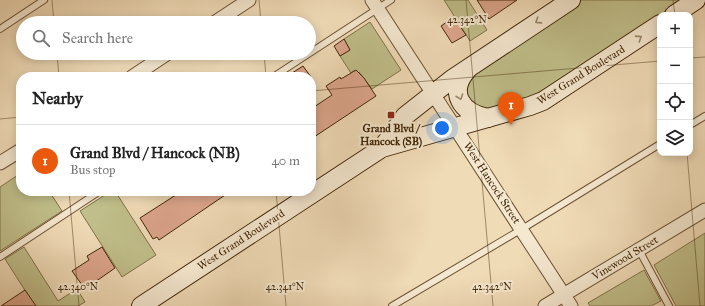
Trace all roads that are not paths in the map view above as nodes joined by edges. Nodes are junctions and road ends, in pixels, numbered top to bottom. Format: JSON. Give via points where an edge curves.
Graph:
{"nodes":[{"id":1,"x":44,"y":0,"type":"edge"},
{"id":2,"x":249,"y":0,"type":"edge"},
{"id":3,"x":391,"y":0,"type":"edge"},
{"id":4,"x":571,"y":0,"type":"edge"},
{"id":5,"x":696,"y":0,"type":"edge"},
{"id":6,"x":375,"y":4,"type":"edge"},
{"id":7,"x":678,"y":12,"type":"edge"},
{"id":8,"x":20,"y":16,"type":"edge"},
{"id":9,"x":225,"y":16,"type":"edge"},
{"id":10,"x":16,"y":18,"type":"edge"},
{"id":11,"x":657,"y":26,"type":"edge"},
{"id":12,"x":0,"y":29,"type":"edge"},
{"id":13,"x":316,"y":46,"type":"edge"},
{"id":14,"x":158,"y":60,"type":"edge"},
{"id":15,"x":297,"y":60,"type":"edge"},
{"id":16,"x":472,"y":64,"type":"junction"},
{"id":17,"x":140,"y":72,"type":"edge"},
{"id":18,"x":280,"y":72,"type":"edge"},
{"id":19,"x":433,"y":94,"type":"junction"},
{"id":20,"x":705,"y":116,"type":"edge"},
{"id":21,"x":488,"y":118,"type":"junction"},
{"id":22,"x":693,"y":123,"type":"edge"},
{"id":23,"x":455,"y":127,"type":"junction"},
{"id":24,"x":657,"y":146,"type":"edge"},
{"id":25,"x":382,"y":148,"type":"junction"},
{"id":26,"x":16,"y":153,"type":"edge"},
{"id":27,"x":0,"y":163,"type":"edge"},
{"id":28,"x":316,"y":191,"type":"edge"},
{"id":29,"x":92,"y":196,"type":"edge"},
{"id":30,"x":309,"y":196,"type":"edge"},
{"id":31,"x":705,"y":210,"type":"edge"},
{"id":32,"x":522,"y":229,"type":"junction"},
{"id":33,"x":639,"y":250,"type":"junction"},
{"id":34,"x":0,"y":256,"type":"edge"},
{"id":35,"x":565,"y":294,"type":"junction"},
{"id":36,"x":141,"y":306,"type":"edge"},
{"id":37,"x":392,"y":306,"type":"edge"},
{"id":38,"x":545,"y":306,"type":"edge"},
{"id":39,"x":571,"y":306,"type":"edge"},
{"id":40,"x":670,"y":306,"type":"edge"}],
"edges":[{"from":1,"to":8,"type":"lane"},
{"from":2,"to":9,"type":"street"},
{"from":3,"to":6,"type":"lane"},
{"from":4,"to":16,"type":"main road","name":"West Grand Boulevard","one_way":true},
{"from":5,"to":7,"type":"main road"},
{"from":6,"to":13,"type":"lane"},
{"from":6,"to":19,"type":"street","name":"West Hancock Street"},
{"from":10,"to":12,"type":"lane"},
{"from":21,"to":11,"type":"main road","name":"West Grand Boulevard","one_way":true,"via":[[542,101]]},
{"from":14,"to":17,"type":"street"},
{"from":15,"to":18,"type":"lane"},
{"from":16,"to":19,"type":"main road","name":"West Grand Boulevard"},
{"from":16,"to":21,"type":"main road","one_way":true,"via":[[457,84],[457,94],[471,114]]},
{"from":19,"to":23,"type":"street","name":"West Hancock Street"},
{"from":19,"to":25,"type":"main road","name":"West Grand Boulevard","via":[[405,116]]},
{"from":20,"to":22,"type":"lane"},
{"from":21,"to":23,"type":"main road","name":"West Grand Boulevard"},
{"from":23,"to":25,"type":"main road","name":"West Grand Boulevard"},
{"from":23,"to":32,"type":"street","name":"West Hancock Street"},
{"from":24,"to":32,"type":"lane"},
{"from":25,"to":28,"type":"main road","name":"West Grand Boulevard"},
{"from":26,"to":27,"type":"street"},
{"from":29,"to":34,"type":"lane"},
{"from":30,"to":36,"type":"main road","name":"West Grand Boulevard"},
{"from":31,"to":33,"type":"street","name":"Vinewood Street"},
{"from":32,"to":35,"type":"street","name":"West Hancock Street"},
{"from":32,"to":37,"type":"lane"},
{"from":33,"to":35,"type":"street","name":"Vinewood Street"},
{"from":33,"to":40,"type":"lane"},
{"from":35,"to":38,"type":"street","name":"Vinewood Street"},
{"from":35,"to":39,"type":"street","name":"West Hancock Street"}]}
